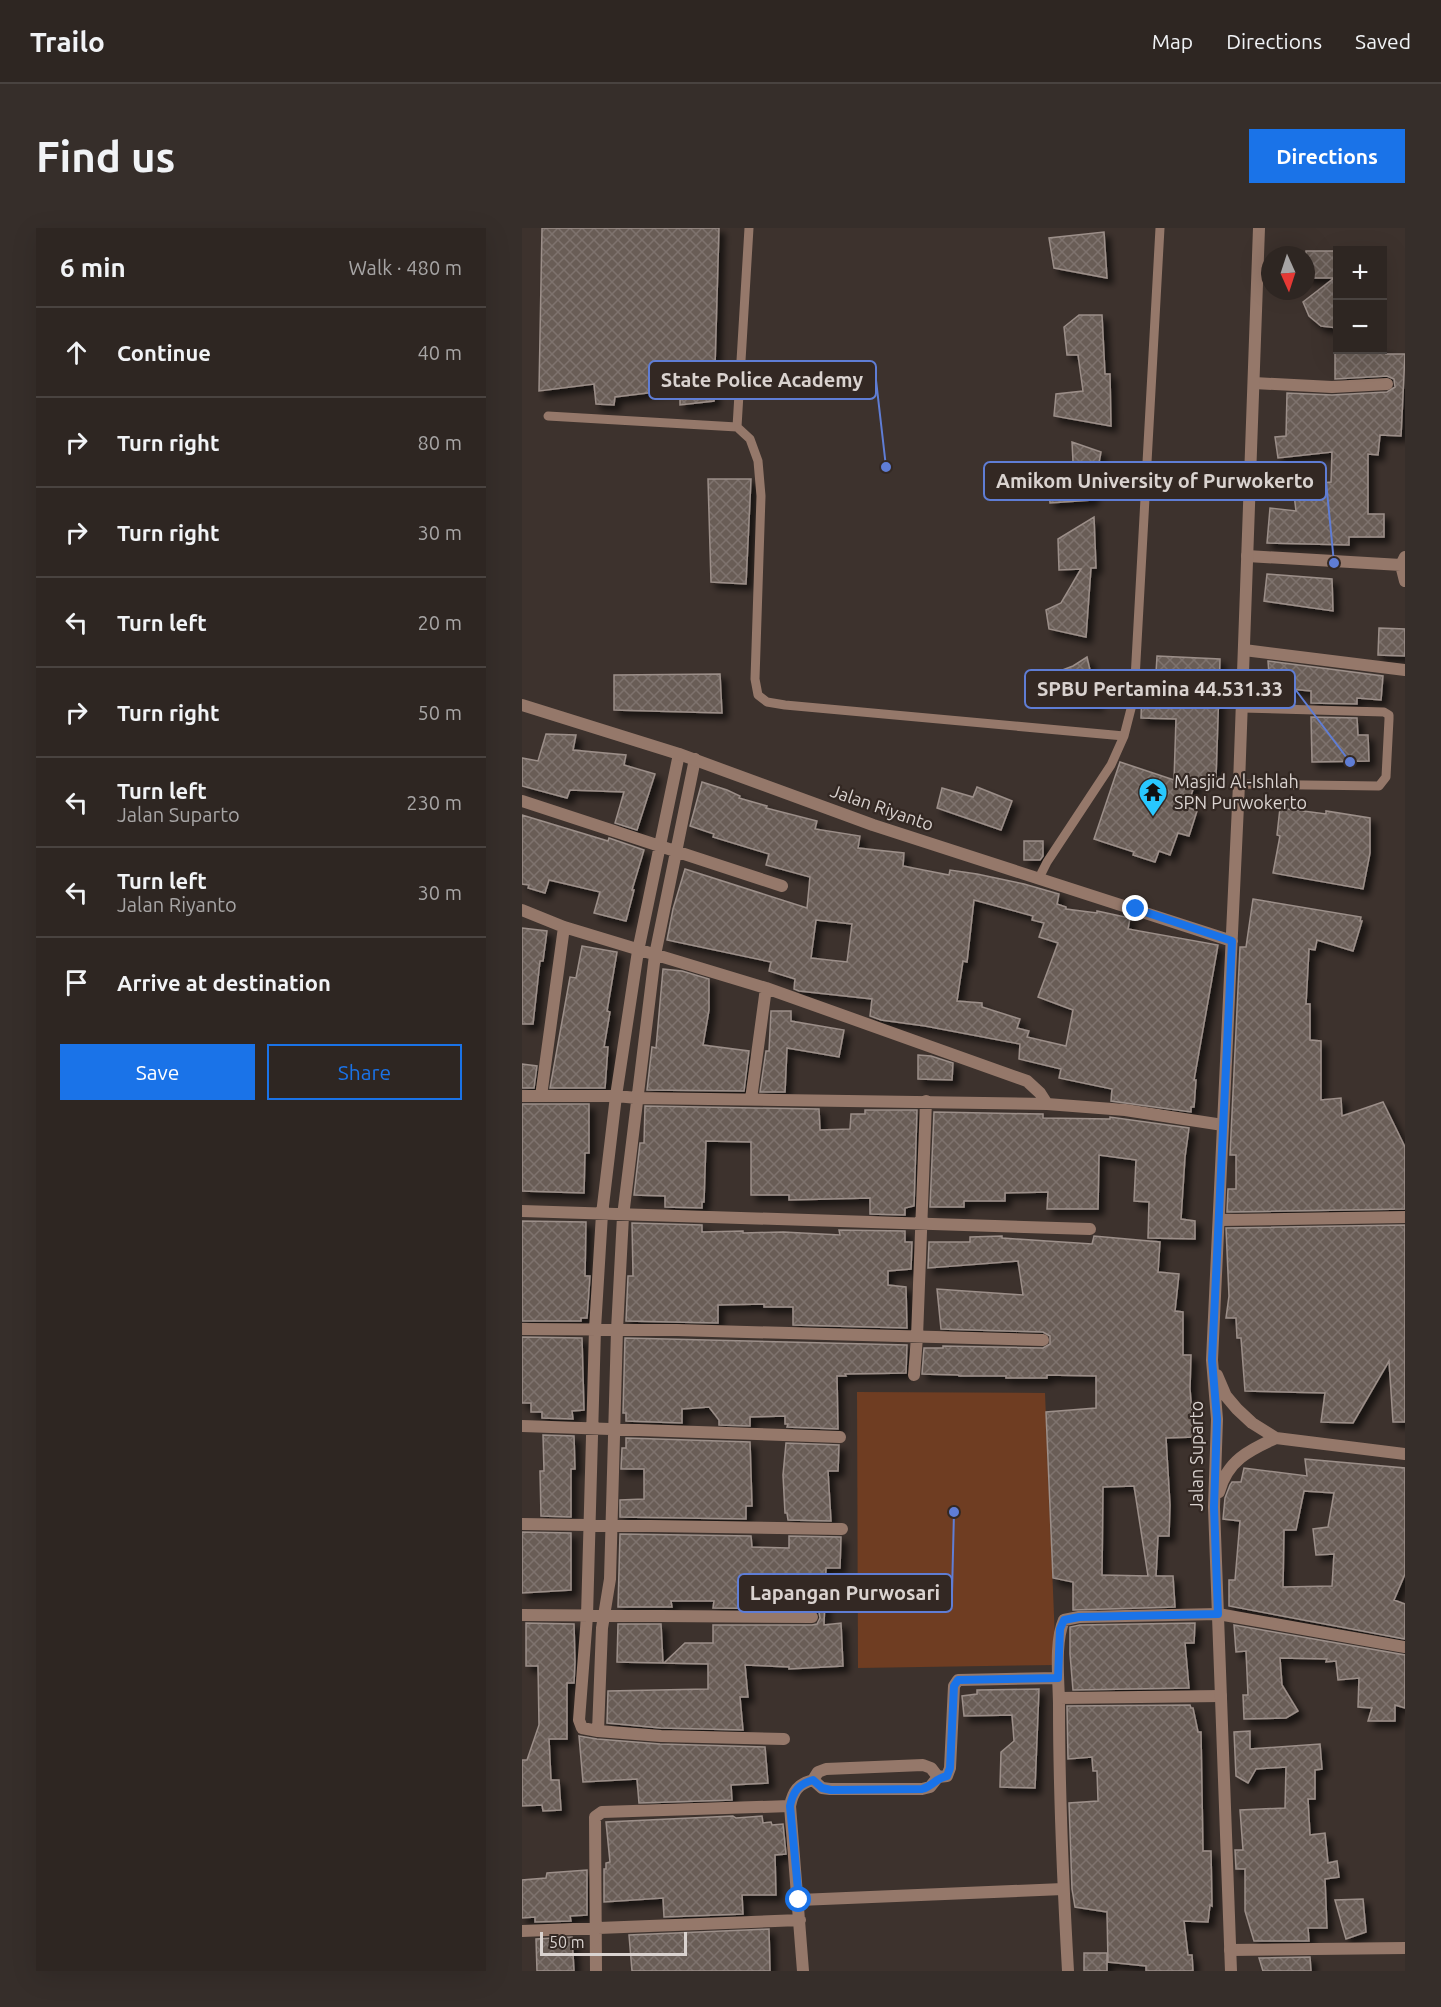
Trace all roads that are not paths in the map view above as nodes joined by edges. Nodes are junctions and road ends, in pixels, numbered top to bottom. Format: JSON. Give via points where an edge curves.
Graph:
{"nodes":[{"id":1,"x":749,"y":228,"type":"edge"},
{"id":2,"x":1160,"y":228,"type":"edge"},
{"id":3,"x":1260,"y":228,"type":"edge"},
{"id":4,"x":1254,"y":383,"type":"junction"},
{"id":5,"x":1388,"y":384,"type":"dead end"},
{"id":6,"x":548,"y":416,"type":"dead end"},
{"id":7,"x":737,"y":427,"type":"junction"},
{"id":8,"x":1247,"y":556,"type":"junction"},
{"id":9,"x":1403,"y":561,"type":"edge"},
{"id":10,"x":1405,"y":581,"type":"edge"},
{"id":11,"x":1244,"y":650,"type":"junction"},
{"id":12,"x":1405,"y":670,"type":"edge"},
{"id":13,"x":522,"y":705,"type":"edge"},
{"id":14,"x":1242,"y":708,"type":"junction"},
{"id":15,"x":1124,"y":736,"type":"junction"},
{"id":16,"x":680,"y":754,"type":"junction"},
{"id":17,"x":695,"y":759,"type":"junction"},
{"id":18,"x":1239,"y":784,"type":"junction"},
{"id":19,"x":522,"y":801,"type":"edge"},
{"id":20,"x":660,"y":846,"type":"junction"},
{"id":21,"x":675,"y":851,"type":"junction"},
{"id":22,"x":1039,"y":879,"type":"junction"},
{"id":23,"x":782,"y":886,"type":"dead end"},
{"id":24,"x":522,"y":910,"type":"edge"},
{"id":25,"x":564,"y":927,"type":"junction"},
{"id":26,"x":1232,"y":941,"type":"junction"},
{"id":27,"x":638,"y":951,"type":"junction"},
{"id":28,"x":655,"y":955,"type":"junction"},
{"id":29,"x":766,"y":988,"type":"junction"},
{"id":30,"x":522,"y":1096,"type":"edge"},
{"id":31,"x":541,"y":1096,"type":"junction"},
{"id":32,"x":615,"y":1096,"type":"junction"},
{"id":33,"x":637,"y":1098,"type":"junction"},
{"id":34,"x":751,"y":1099,"type":"junction"},
{"id":35,"x":926,"y":1101,"type":"junction"},
{"id":36,"x":1047,"y":1104,"type":"junction"},
{"id":37,"x":1223,"y":1125,"type":"junction"},
{"id":38,"x":522,"y":1211,"type":"edge"},
{"id":39,"x":602,"y":1214,"type":"junction"},
{"id":40,"x":623,"y":1216,"type":"junction"},
{"id":41,"x":1405,"y":1217,"type":"edge"},
{"id":42,"x":1219,"y":1220,"type":"junction"},
{"id":43,"x":921,"y":1224,"type":"junction"},
{"id":44,"x":1090,"y":1229,"type":"dead end"},
{"id":45,"x":522,"y":1329,"type":"edge"},
{"id":46,"x":595,"y":1329,"type":"junction"},
{"id":47,"x":617,"y":1330,"type":"junction"},
{"id":48,"x":918,"y":1337,"type":"junction"},
{"id":49,"x":1043,"y":1340,"type":"dead end"},
{"id":50,"x":1212,"y":1360,"type":"junction"},
{"id":51,"x":914,"y":1375,"type":"dead end"},
{"id":52,"x":522,"y":1426,"type":"edge"},
{"id":53,"x":593,"y":1428,"type":"junction"},
{"id":54,"x":614,"y":1428,"type":"junction"},
{"id":55,"x":840,"y":1437,"type":"dead end"},
{"id":56,"x":1276,"y":1438,"type":"junction"},
{"id":57,"x":1405,"y":1454,"type":"edge"},
{"id":58,"x":1214,"y":1507,"type":"junction"},
{"id":59,"x":522,"y":1524,"type":"edge"},
{"id":60,"x":590,"y":1525,"type":"junction"},
{"id":61,"x":611,"y":1526,"type":"junction"},
{"id":62,"x":842,"y":1529,"type":"dead end"},
{"id":63,"x":1218,"y":1614,"type":"junction"},
{"id":64,"x":522,"y":1615,"type":"edge"},
{"id":65,"x":605,"y":1615,"type":"junction"},
{"id":66,"x":587,"y":1616,"type":"junction"},
{"id":67,"x":812,"y":1617,"type":"dead end"},
{"id":68,"x":1405,"y":1647,"type":"edge"},
{"id":69,"x":1058,"y":1678,"type":"junction"},
{"id":70,"x":1221,"y":1696,"type":"junction"},
{"id":71,"x":1059,"y":1698,"type":"junction"},
{"id":72,"x":597,"y":1731,"type":"junction"},
{"id":73,"x":784,"y":1739,"type":"dead end"},
{"id":74,"x":938,"y":1777,"type":"junction"},
{"id":75,"x":813,"y":1780,"type":"junction"},
{"id":76,"x":790,"y":1806,"type":"junction"},
{"id":77,"x":1063,"y":1889,"type":"junction"},
{"id":78,"x":799,"y":1900,"type":"junction"},
{"id":79,"x":800,"y":1920,"type":"junction"},
{"id":80,"x":596,"y":1927,"type":"junction"},
{"id":81,"x":522,"y":1930,"type":"edge"},
{"id":82,"x":1405,"y":1948,"type":"edge"},
{"id":83,"x":1230,"y":1950,"type":"junction"},
{"id":84,"x":596,"y":1971,"type":"edge"},
{"id":85,"x":803,"y":1971,"type":"edge"},
{"id":86,"x":1068,"y":1971,"type":"edge"},
{"id":87,"x":1231,"y":1971,"type":"edge"}],
"edges":[{"from":1,"to":7,"type":"lane"},
{"from":2,"to":15,"type":"lane","via":[[1134,697]]},
{"from":3,"to":4,"type":"street","name":"Jalan Suparto"},
{"from":4,"to":5,"type":"street","via":[[1332,387]]},
{"from":4,"to":8,"type":"street","name":"Jalan Suparto"},
{"from":6,"to":7,"type":"lane"},
{"from":7,"to":15,"type":"lane","via":[[750,439],[758,461],[761,496],[755,679],[758,695],[767,702]]},
{"from":8,"to":9,"type":"street"},
{"from":8,"to":11,"type":"street","name":"Jalan Suparto"},
{"from":9,"to":10,"type":"street"},
{"from":11,"to":12,"type":"street"},
{"from":11,"to":14,"type":"street","name":"Jalan Suparto"},
{"from":13,"to":16,"type":"street","name":"Jalan Riyanto"},
{"from":14,"to":18,"type":"street","name":"Jalan Suparto"},
{"from":14,"to":18,"type":"lane","via":[[1384,712],[1389,719],[1386,777],[1379,786]]},
{"from":15,"to":22,"type":"lane","via":[[1111,765]]},
{"from":16,"to":17,"type":"street","name":"Jalan Riyanto"},
{"from":16,"to":20,"type":"street"},
{"from":17,"to":21,"type":"street"},
{"from":17,"to":22,"type":"street","name":"Jalan Riyanto","via":[[873,825]]},
{"from":18,"to":26,"type":"street","name":"Jalan Suparto"},
{"from":19,"to":20,"type":"street"},
{"from":20,"to":21,"type":"street"},
{"from":20,"to":27,"type":"street"},
{"from":21,"to":23,"type":"street"},
{"from":21,"to":28,"type":"street"},
{"from":22,"to":26,"type":"street","name":"Jalan Riyanto"},
{"from":24,"to":25,"type":"street"},
{"from":25,"to":27,"type":"street"},
{"from":25,"to":31,"type":"street"},
{"from":26,"to":37,"type":"street","name":"Jalan Suparto"},
{"from":27,"to":28,"type":"street"},
{"from":27,"to":32,"type":"street"},
{"from":28,"to":29,"type":"street"},
{"from":28,"to":33,"type":"street"},
{"from":29,"to":34,"type":"street"},
{"from":29,"to":36,"type":"street","via":[[1027,1082]]},
{"from":30,"to":31,"type":"street"},
{"from":31,"to":32,"type":"street"},
{"from":32,"to":33,"type":"street"},
{"from":32,"to":39,"type":"street"},
{"from":33,"to":34,"type":"street"},
{"from":33,"to":40,"type":"street"},
{"from":34,"to":35,"type":"street"},
{"from":35,"to":36,"type":"street"},
{"from":35,"to":43,"type":"street"},
{"from":36,"to":37,"type":"street","via":[[1125,1110]]},
{"from":37,"to":42,"type":"street","name":"Jalan Suparto"},
{"from":38,"to":39,"type":"street"},
{"from":39,"to":40,"type":"street"},
{"from":39,"to":46,"type":"street"},
{"from":40,"to":43,"type":"street"},
{"from":40,"to":47,"type":"street"},
{"from":41,"to":42,"type":"street"},
{"from":42,"to":50,"type":"street","name":"Jalan Suparto"},
{"from":43,"to":44,"type":"street"},
{"from":43,"to":48,"type":"street"},
{"from":45,"to":46,"type":"street"},
{"from":46,"to":47,"type":"street"},
{"from":46,"to":53,"type":"street"},
{"from":47,"to":48,"type":"street"},
{"from":47,"to":54,"type":"street"},
{"from":48,"to":49,"type":"street"},
{"from":48,"to":51,"type":"street"},
{"from":50,"to":56,"type":"street","via":[[1219,1381],[1237,1409]]},
{"from":50,"to":58,"type":"street","name":"Jalan Suparto","via":[[1217,1419]]},
{"from":52,"to":53,"type":"street"},
{"from":53,"to":54,"type":"street"},
{"from":53,"to":60,"type":"street"},
{"from":54,"to":55,"type":"street"},
{"from":54,"to":61,"type":"street"},
{"from":56,"to":57,"type":"street"},
{"from":56,"to":58,"type":"street","via":[[1248,1450],[1232,1465],[1221,1482]]},
{"from":58,"to":63,"type":"street","name":"Jalan Suparto"},
{"from":59,"to":60,"type":"street"},
{"from":60,"to":61,"type":"street"},
{"from":60,"to":66,"type":"street"},
{"from":61,"to":62,"type":"street"},
{"from":61,"to":65,"type":"street"},
{"from":63,"to":68,"type":"street"},
{"from":63,"to":69,"type":"street","via":[[1064,1620],[1060,1629]]},
{"from":63,"to":70,"type":"street","name":"Jalan Suparto"},
{"from":64,"to":66,"type":"street"},
{"from":65,"to":66,"type":"street"},
{"from":65,"to":67,"type":"street"},
{"from":65,"to":72,"type":"street"},
{"from":66,"to":72,"type":"street","via":[[579,1720],[582,1728]]},
{"from":69,"to":71,"type":"street"},
{"from":69,"to":74,"type":"street","via":[[958,1680],[954,1686],[950,1768],[947,1776]]},
{"from":70,"to":71,"type":"street"},
{"from":70,"to":83,"type":"street","name":"Jalan Suparto"},
{"from":71,"to":77,"type":"street"},
{"from":72,"to":73,"type":"street"},
{"from":74,"to":75,"type":"street","via":[[922,1789],[831,1790]]},
{"from":74,"to":75,"type":"street","via":[[931,1768],[923,1766],[826,1768]]},
{"from":75,"to":76,"type":"street","via":[[796,1789]]},
{"from":76,"to":78,"type":"street"},
{"from":76,"to":80,"type":"street","via":[[602,1812],[595,1817]]},
{"from":77,"to":78,"type":"street"},
{"from":77,"to":86,"type":"street"},
{"from":78,"to":79,"type":"street"},
{"from":79,"to":80,"type":"street"},
{"from":79,"to":85,"type":"street"},
{"from":80,"to":81,"type":"street"},
{"from":80,"to":84,"type":"street"},
{"from":82,"to":83,"type":"street"},
{"from":83,"to":87,"type":"street","name":"Jalan Suparto"}]}
